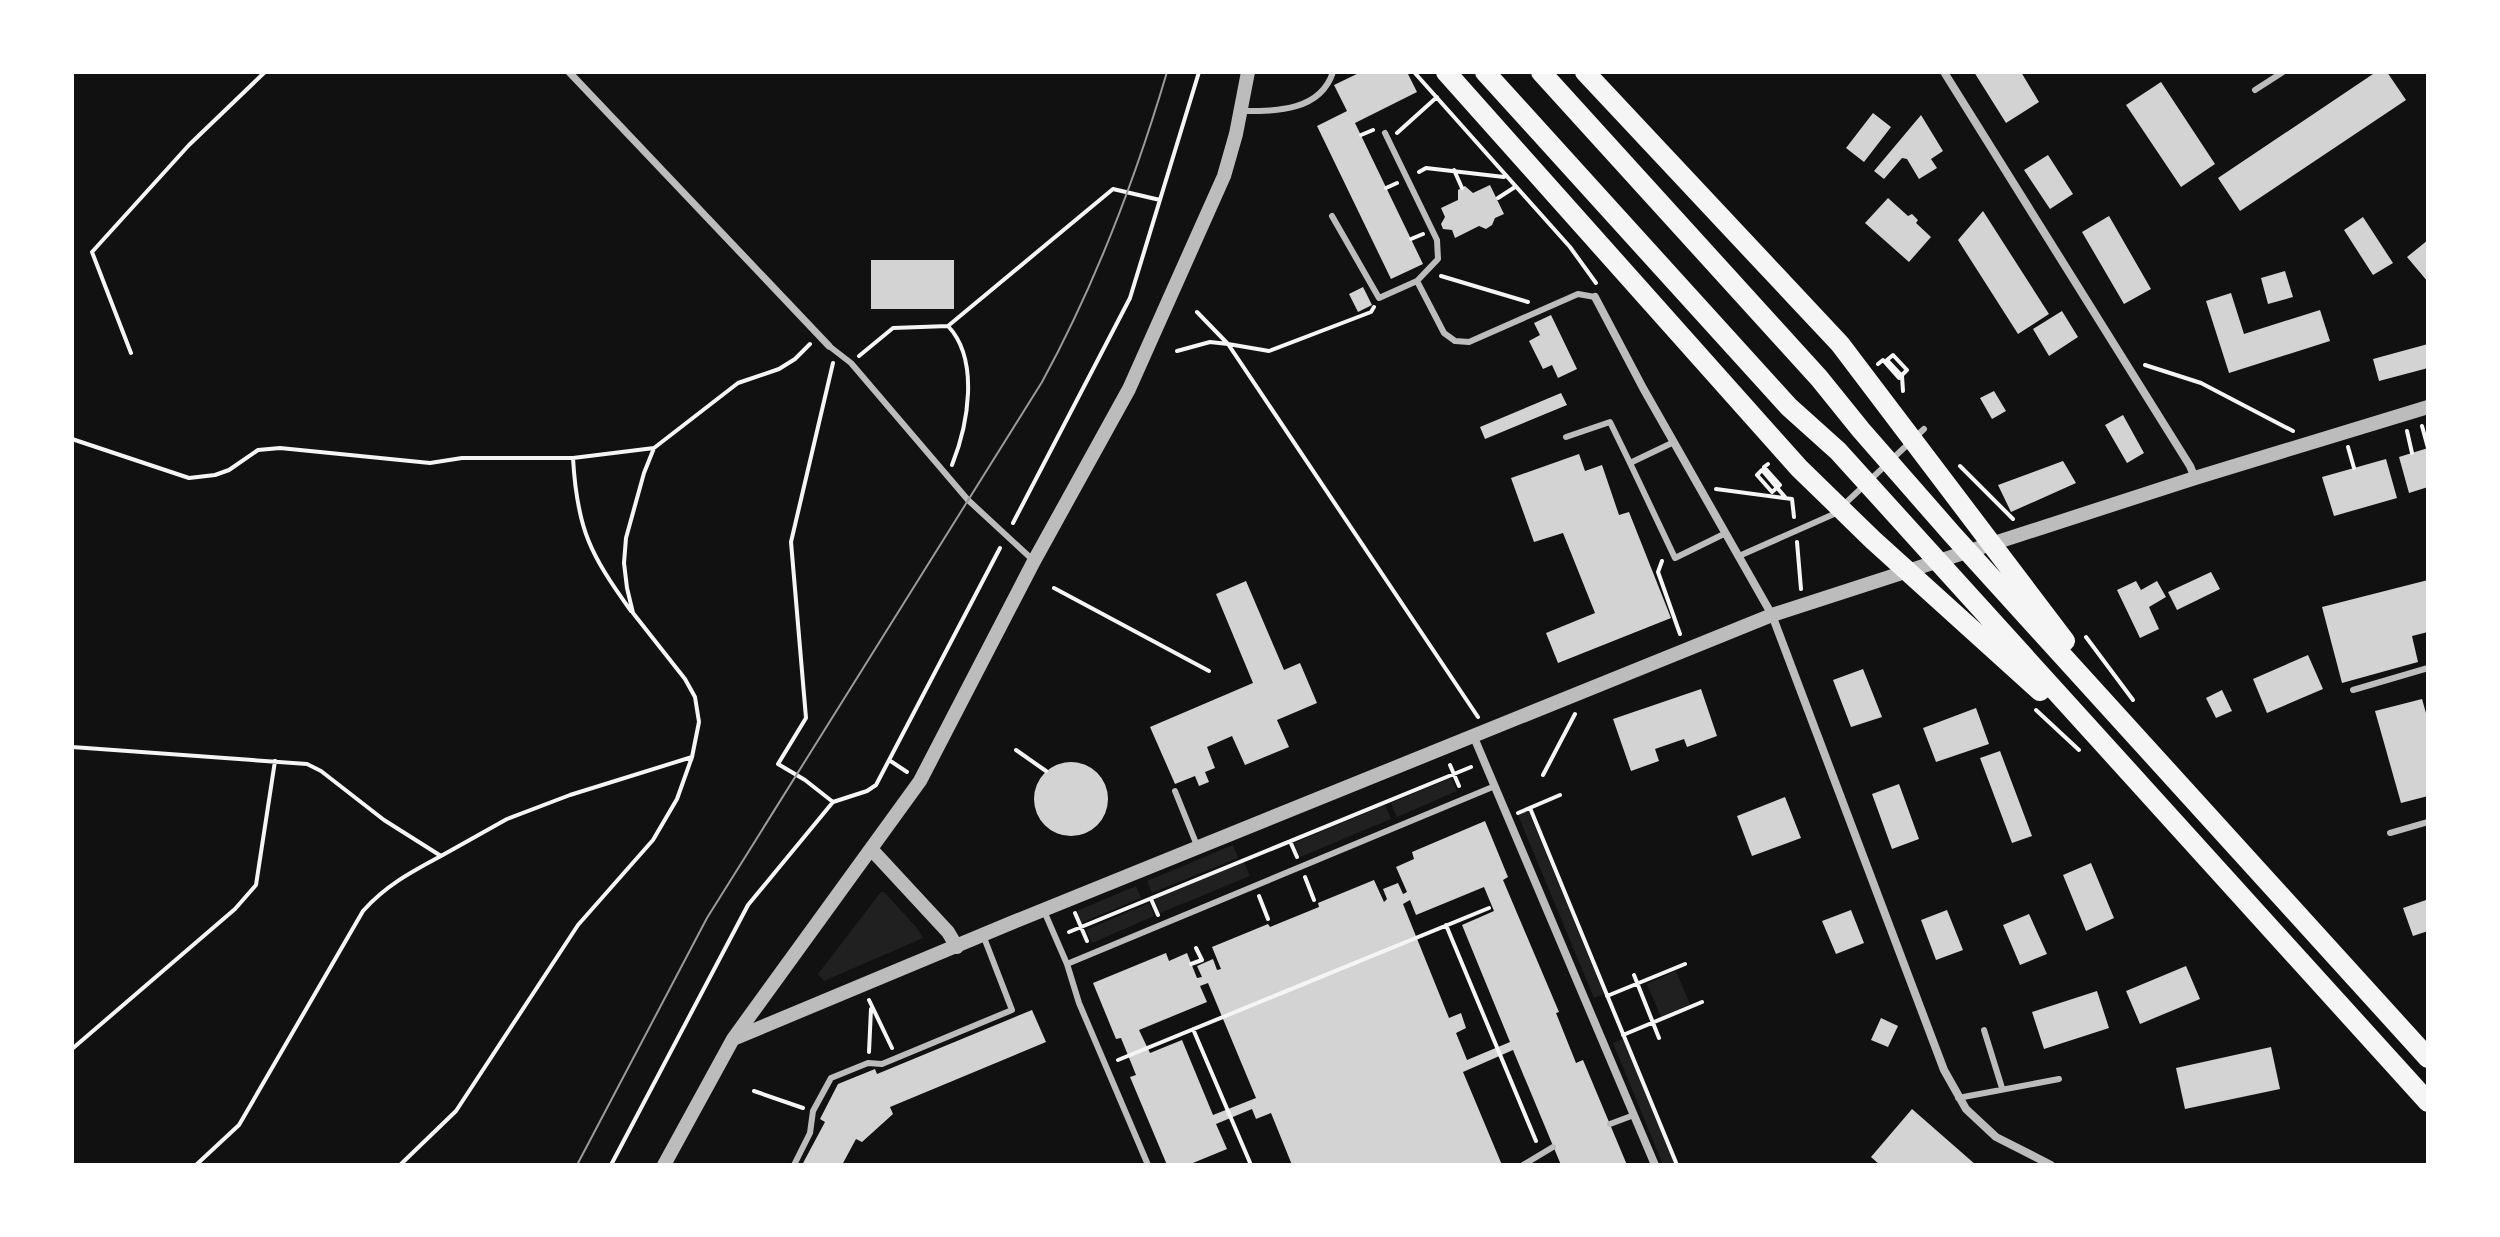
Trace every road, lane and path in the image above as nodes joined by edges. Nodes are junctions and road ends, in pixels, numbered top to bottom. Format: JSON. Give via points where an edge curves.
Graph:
{"nodes":[{"id":1,"x":265,"y":72,"type":"edge"},
{"id":2,"x":569,"y":72,"type":"edge"},
{"id":3,"x":1199,"y":72,"type":"edge"},
{"id":4,"x":1248,"y":72,"type":"edge"},
{"id":5,"x":1333,"y":72,"type":"edge"},
{"id":6,"x":1414,"y":72,"type":"edge"},
{"id":7,"x":1446,"y":72,"type":"edge"},
{"id":8,"x":1485,"y":72,"type":"edge"},
{"id":9,"x":1541,"y":72,"type":"edge"},
{"id":10,"x":1585,"y":72,"type":"edge"},
{"id":11,"x":1944,"y":72,"type":"edge"},
{"id":12,"x":2266,"y":72,"type":"edge"},
{"id":13,"x":2283,"y":72,"type":"edge"},
{"id":14,"x":2271,"y":80,"type":"junction"},
{"id":15,"x":2255,"y":90,"type":"dead end"},
{"id":16,"x":1437,"y":97,"type":"junction"},
{"id":17,"x":1241,"y":111,"type":"junction"},
{"id":18,"x":1385,"y":133,"type":"joint"},
{"id":19,"x":1454,"y":170,"type":"junction"},
{"id":20,"x":1507,"y":177,"type":"junction"},
{"id":21,"x":1407,"y":178,"type":"junction"},
{"id":22,"x":1515,"y":187,"type":"junction"},
{"id":23,"x":1462,"y":188,"type":"dead end"},
{"id":24,"x":1498,"y":198,"type":"dead end"},
{"id":25,"x":1160,"y":200,"type":"junction"},
{"id":26,"x":1332,"y":216,"type":"dead end"},
{"id":27,"x":1428,"y":270,"type":"junction"},
{"id":28,"x":1417,"y":281,"type":"junction"},
{"id":29,"x":1595,"y":297,"type":"junction"},
{"id":30,"x":1379,"y":298,"type":"junction"},
{"id":31,"x":1545,"y":306,"type":"junction"},
{"id":32,"x":1197,"y":312,"type":"dead end"},
{"id":33,"x":948,"y":326,"type":"junction"},
{"id":34,"x":818,"y":336,"type":"junction"},
{"id":35,"x":1228,"y":344,"type":"junction"},
{"id":36,"x":829,"y":346,"type":"joint"},
{"id":37,"x":1177,"y":351,"type":"dead end"},
{"id":38,"x":131,"y":353,"type":"dead end"},
{"id":39,"x":836,"y":353,"type":"junction"},
{"id":40,"x":851,"y":363,"type":"junction"},
{"id":41,"x":1886,"y":363,"type":"dead end"},
{"id":42,"x":2126,"y":364,"type":"junction"},
{"id":43,"x":1902,"y":376,"type":"dead end"},
{"id":44,"x":2424,"y":414,"type":"edge"},
{"id":45,"x":2405,"y":425,"type":"dead end"},
{"id":46,"x":1924,"y":429,"type":"dead end"},
{"id":47,"x":2299,"y":434,"type":"dead end"},
{"id":48,"x":1566,"y":437,"type":"dead end"},
{"id":49,"x":72,"y":439,"type":"edge"},
{"id":50,"x":1674,"y":442,"type":"junction"},
{"id":51,"x":2347,"y":443,"type":"dead end"},
{"id":52,"x":654,"y":448,"type":"junction"},
{"id":53,"x":2428,"y":448,"type":"edge"},
{"id":54,"x":2412,"y":453,"type":"dead end"},
{"id":55,"x":573,"y":458,"type":"junction"},
{"id":56,"x":1630,"y":463,"type":"junction"},
{"id":57,"x":2354,"y":468,"type":"dead end"},
{"id":58,"x":1767,"y":471,"type":"dead end"},
{"id":59,"x":945,"y":475,"type":"junction"},
{"id":60,"x":2195,"y":478,"type":"junction"},
{"id":61,"x":1699,"y":487,"type":"junction"},
{"id":62,"x":1787,"y":498,"type":"junction"},
{"id":63,"x":1795,"y":532,"type":"junction"},
{"id":64,"x":1726,"y":533,"type":"junction"},
{"id":65,"x":1007,"y":535,"type":"junction"},
{"id":66,"x":1739,"y":556,"type":"junction"},
{"id":67,"x":1662,"y":560,"type":"dead end"},
{"id":68,"x":1034,"y":561,"type":"junction"},
{"id":69,"x":1054,"y":588,"type":"dead end"},
{"id":70,"x":1803,"y":603,"type":"junction"},
{"id":71,"x":633,"y":613,"type":"junction"},
{"id":72,"x":1772,"y":615,"type":"junction"},
{"id":73,"x":1680,"y":634,"type":"dead end"},
{"id":74,"x":2428,"y":668,"type":"edge"},
{"id":75,"x":1209,"y":671,"type":"dead end"},
{"id":76,"x":2353,"y":690,"type":"dead end"},
{"id":77,"x":1575,"y":695,"type":"junction"},
{"id":78,"x":1478,"y":717,"type":"dead end"},
{"id":79,"x":1473,"y":735,"type":"junction"},
{"id":80,"x":2144,"y":746,"type":"junction"},
{"id":81,"x":72,"y":747,"type":"edge"},
{"id":82,"x":1016,"y":750,"type":"dead end"},
{"id":83,"x":692,"y":757,"type":"junction"},
{"id":84,"x":275,"y":761,"type":"junction"},
{"id":85,"x":1485,"y":762,"type":"junction"},
{"id":86,"x":2121,"y":763,"type":"junction"},
{"id":87,"x":1471,"y":767,"type":"junction"},
{"id":88,"x":1046,"y":771,"type":"dead end"},
{"id":89,"x":1473,"y":775,"type":"dead end"},
{"id":90,"x":1543,"y":775,"type":"dead end"},
{"id":91,"x":1468,"y":785,"type":"dead end"},
{"id":92,"x":1495,"y":786,"type":"junction"},
{"id":93,"x":1460,"y":789,"type":"dead end"},
{"id":94,"x":1175,"y":791,"type":"dead end"},
{"id":95,"x":1560,"y":795,"type":"dead end"},
{"id":96,"x":833,"y":802,"type":"junction"},
{"id":97,"x":1530,"y":808,"type":"junction"},
{"id":98,"x":1508,"y":817,"type":"junction"},
{"id":99,"x":2428,"y":822,"type":"edge"},
{"id":100,"x":2390,"y":833,"type":"dead end"},
{"id":101,"x":1198,"y":848,"type":"junction"},
{"id":102,"x":872,"y":850,"type":"junction"},
{"id":103,"x":441,"y":856,"type":"junction"},
{"id":104,"x":1070,"y":900,"type":"junction"},
{"id":105,"x":1489,"y":908,"type":"dead end"},
{"id":106,"x":1044,"y":911,"type":"junction"},
{"id":107,"x":1446,"y":925,"type":"junction"},
{"id":108,"x":1080,"y":928,"type":"junction"},
{"id":109,"x":983,"y":935,"type":"junction"},
{"id":110,"x":1056,"y":938,"type":"junction"},
{"id":111,"x":957,"y":947,"type":"junction"},
{"id":112,"x":1196,"y":948,"type":"dead end"},
{"id":113,"x":1092,"y":953,"type":"junction"},
{"id":114,"x":1067,"y":964,"type":"junction"},
{"id":115,"x":1191,"y":964,"type":"dead end"},
{"id":116,"x":1685,"y":964,"type":"dead end"},
{"id":117,"x":1634,"y":975,"type":"dead end"},
{"id":118,"x":1637,"y":984,"type":"junction"},
{"id":119,"x":1607,"y":996,"type":"junction"},
{"id":120,"x":1702,"y":1002,"type":"dead end"},
{"id":121,"x":1653,"y":1023,"type":"junction"},
{"id":122,"x":1193,"y":1029,"type":"junction"},
{"id":123,"x":1984,"y":1030,"type":"dead end"},
{"id":124,"x":1623,"y":1035,"type":"junction"},
{"id":125,"x":1659,"y":1038,"type":"dead end"},
{"id":126,"x":733,"y":1039,"type":"junction"},
{"id":127,"x":72,"y":1049,"type":"edge"},
{"id":128,"x":897,"y":1058,"type":"junction"},
{"id":129,"x":2428,"y":1058,"type":"edge"},
{"id":130,"x":1118,"y":1060,"type":"dead end"},
{"id":131,"x":868,"y":1063,"type":"junction"},
{"id":132,"x":2059,"y":1079,"type":"dead end"},
{"id":133,"x":2002,"y":1088,"type":"junction"},
{"id":134,"x":754,"y":1091,"type":"dead end"},
{"id":135,"x":1958,"y":1098,"type":"junction"},
{"id":136,"x":2428,"y":1102,"type":"edge"},
{"id":137,"x":813,"y":1111,"type":"junction"},
{"id":138,"x":1634,"y":1115,"type":"junction"},
{"id":139,"x":1610,"y":1124,"type":"dead end"},
{"id":140,"x":1553,"y":1147,"type":"dead end"},
{"id":141,"x":1541,"y":1153,"type":"junction"},
{"id":142,"x":196,"y":1165,"type":"edge"},
{"id":143,"x":400,"y":1165,"type":"edge"},
{"id":144,"x":611,"y":1165,"type":"edge"},
{"id":145,"x":664,"y":1165,"type":"edge"},
{"id":146,"x":794,"y":1165,"type":"edge"},
{"id":147,"x":1148,"y":1165,"type":"edge"},
{"id":148,"x":1251,"y":1165,"type":"edge"},
{"id":149,"x":1523,"y":1165,"type":"edge"},
{"id":150,"x":1655,"y":1165,"type":"edge"},
{"id":151,"x":1677,"y":1165,"type":"edge"},
{"id":152,"x":2051,"y":1165,"type":"edge"}],
"edges":[{"from":1,"to":38,"type":"path","via":[[189,145],[92,252]]},
{"from":2,"to":34,"type":"street"},
{"from":3,"to":25,"type":"path"},
{"from":4,"to":17,"type":"street"},
{"from":5,"to":17,"type":"lane","via":[[1309,102],[1283,111]]},
{"from":6,"to":16,"type":"path"},
{"from":7,"to":86,"type":"main road","via":[[1799,468]]},
{"from":8,"to":86,"type":"main road"},
{"from":9,"to":80,"type":"main road"},
{"from":10,"to":80,"type":"main road","via":[[1840,344]]},
{"from":11,"to":42,"type":"street"},
{"from":12,"to":14,"type":"lane"},
{"from":13,"to":14,"type":"lane"},
{"from":14,"to":15,"type":"lane"},
{"from":16,"to":18,"type":"path","via":[[1396,134]]},
{"from":16,"to":20,"type":"path"},
{"from":17,"to":68,"type":"street","via":[[1224,176],[1136,376]]},
{"from":18,"to":21,"type":"lane"},
{"from":19,"to":20,"type":"path"},
{"from":19,"to":21,"type":"path","via":[[1426,168]]},
{"from":19,"to":23,"type":"path"},
{"from":20,"to":22,"type":"path"},
{"from":21,"to":27,"type":"lane","via":[[1437,240],[1438,259]]},
{"from":22,"to":24,"type":"path"},
{"from":22,"to":29,"type":"path","via":[[1587,270],[1597,285]]},
{"from":25,"to":33,"type":"path","via":[[1113,189]]},
{"from":25,"to":65,"type":"path","via":[[1130,298]]},
{"from":26,"to":30,"type":"lane"},
{"from":27,"to":28,"type":"lane"},
{"from":27,"to":31,"type":"path"},
{"from":28,"to":30,"type":"lane"},
{"from":28,"to":31,"type":"lane","via":[[1444,333],[1455,341],[1469,342]]},
{"from":29,"to":31,"type":"lane","via":[[1578,294]]},
{"from":29,"to":50,"type":"street"},
{"from":30,"to":35,"type":"path","via":[[1371,312],[1269,351]]},
{"from":32,"to":35,"type":"path"},
{"from":33,"to":40,"type":"path","via":[[893,328]]},
{"from":33,"to":59,"type":"path","via":[[967,365],[965,415],[958,449]]},
{"from":34,"to":36,"type":"street"},
{"from":34,"to":52,"type":"path","via":[[779,369],[738,383]]},
{"from":35,"to":37,"type":"path","via":[[1210,342]]},
{"from":35,"to":78,"type":"path"},
{"from":36,"to":39,"type":"lane"},
{"from":39,"to":40,"type":"lane"},
{"from":39,"to":96,"type":"path","via":[[791,542],[806,718],[778,764]]},
{"from":40,"to":59,"type":"lane"},
{"from":41,"to":43,"type":"path","via":[[1899,378],[1907,370],[1893,355],[1887,360],[1894,368]]},
{"from":42,"to":47,"type":"path","via":[[2201,383]]},
{"from":42,"to":60,"type":"street"},
{"from":44,"to":53,"type":"path"},
{"from":44,"to":60,"type":"street"},
{"from":45,"to":54,"type":"path"},
{"from":46,"to":63,"type":"lane","via":[[1834,514]]},
{"from":48,"to":56,"type":"lane","via":[[1610,422]]},
{"from":49,"to":55,"type":"path","via":[[189,478],[215,475],[258,450],[280,448],[430,463]]},
{"from":50,"to":56,"type":"lane"},
{"from":50,"to":61,"type":"street"},
{"from":51,"to":57,"type":"path"},
{"from":52,"to":55,"type":"path"},
{"from":52,"to":71,"type":"path","via":[[626,538],[624,563]]},
{"from":55,"to":71,"type":"path","via":[[575,494],[589,544]]},
{"from":56,"to":64,"type":"lane","via":[[1675,558]]},
{"from":58,"to":62,"type":"path","via":[[1780,485],[1772,492],[1757,475],[1762,470],[1771,480],[1779,489]]},
{"from":59,"to":65,"type":"lane"},
{"from":60,"to":70,"type":"street"},
{"from":61,"to":62,"type":"path"},
{"from":61,"to":64,"type":"street"},
{"from":62,"to":63,"type":"path","via":[[1792,499]]},
{"from":63,"to":66,"type":"lane"},
{"from":63,"to":70,"type":"path"},
{"from":64,"to":66,"type":"street"},
{"from":65,"to":68,"type":"lane"},
{"from":65,"to":96,"type":"path","via":[[876,785]]},
{"from":66,"to":72,"type":"street"},
{"from":67,"to":73,"type":"path","via":[[1658,572]]},
{"from":68,"to":102,"type":"street","via":[[920,781]]},
{"from":69,"to":75,"type":"path"},
{"from":70,"to":72,"type":"street"},
{"from":71,"to":83,"type":"path","via":[[695,697],[699,722]]},
{"from":72,"to":77,"type":"street"},
{"from":72,"to":135,"type":"street"},
{"from":74,"to":76,"type":"lane"},
{"from":77,"to":79,"type":"street"},
{"from":77,"to":90,"type":"path","via":[[1579,707]]},
{"from":79,"to":85,"type":"street"},
{"from":79,"to":101,"type":"street"},
{"from":80,"to":129,"type":"main road"},
{"from":81,"to":84,"type":"path"},
{"from":82,"to":88,"type":"path"},
{"from":83,"to":103,"type":"path","via":[[507,819]]},
{"from":83,"to":143,"type":"path","via":[[677,799],[653,840],[578,925],[456,1111]]},
{"from":84,"to":103,"type":"path","via":[[321,771]]},
{"from":84,"to":127,"type":"path","via":[[256,885]]},
{"from":85,"to":87,"type":"path"},
{"from":85,"to":92,"type":"street"},
{"from":86,"to":136,"type":"main road"},
{"from":87,"to":89,"type":"path"},
{"from":87,"to":108,"type":"path"},
{"from":91,"to":93,"type":"path"},
{"from":92,"to":98,"type":"street"},
{"from":92,"to":113,"type":"lane"},
{"from":94,"to":101,"type":"lane"},
{"from":95,"to":97,"type":"path"},
{"from":96,"to":144,"type":"path","via":[[744,912]]},
{"from":97,"to":98,"type":"path"},
{"from":97,"to":119,"type":"path"},
{"from":98,"to":138,"type":"street"},
{"from":99,"to":100,"type":"lane"},
{"from":101,"to":104,"type":"street"},
{"from":102,"to":111,"type":"street"},
{"from":102,"to":126,"type":"street"},
{"from":103,"to":142,"type":"path","via":[[397,880],[363,911],[239,1125]]},
{"from":104,"to":106,"type":"street"},
{"from":104,"to":108,"type":"path"},
{"from":105,"to":107,"type":"path"},
{"from":106,"to":109,"type":"street"},
{"from":106,"to":110,"type":"lane"},
{"from":107,"to":122,"type":"path"},
{"from":107,"to":141,"type":"path"},
{"from":108,"to":110,"type":"path"},
{"from":108,"to":113,"type":"path"},
{"from":109,"to":111,"type":"street"},
{"from":109,"to":128,"type":"lane","via":[[1012,1010]]},
{"from":110,"to":114,"type":"lane"},
{"from":111,"to":126,"type":"street"},
{"from":112,"to":115,"type":"path","via":[[1202,960]]},
{"from":113,"to":114,"type":"lane"},
{"from":114,"to":147,"type":"lane"},
{"from":116,"to":118,"type":"path"},
{"from":117,"to":118,"type":"path"},
{"from":118,"to":119,"type":"path"},
{"from":118,"to":121,"type":"path"},
{"from":119,"to":124,"type":"path"},
{"from":120,"to":121,"type":"path"},
{"from":121,"to":124,"type":"path"},
{"from":121,"to":125,"type":"path"},
{"from":122,"to":130,"type":"path"},
{"from":122,"to":148,"type":"path"},
{"from":123,"to":133,"type":"lane"},
{"from":124,"to":151,"type":"path"},
{"from":126,"to":145,"type":"street"},
{"from":128,"to":131,"type":"lane"},
{"from":128,"to":131,"type":"path","via":[[870,1003]]},
{"from":131,"to":137,"type":"lane","via":[[831,1078]]},
{"from":132,"to":133,"type":"lane"},
{"from":133,"to":135,"type":"lane"},
{"from":134,"to":137,"type":"path"},
{"from":135,"to":152,"type":"street","via":[[1996,1137]]},
{"from":137,"to":146,"type":"lane","via":[[810,1133]]},
{"from":138,"to":139,"type":"lane"},
{"from":138,"to":150,"type":"street"},
{"from":140,"to":141,"type":"lane"},
{"from":141,"to":149,"type":"lane"}]}
